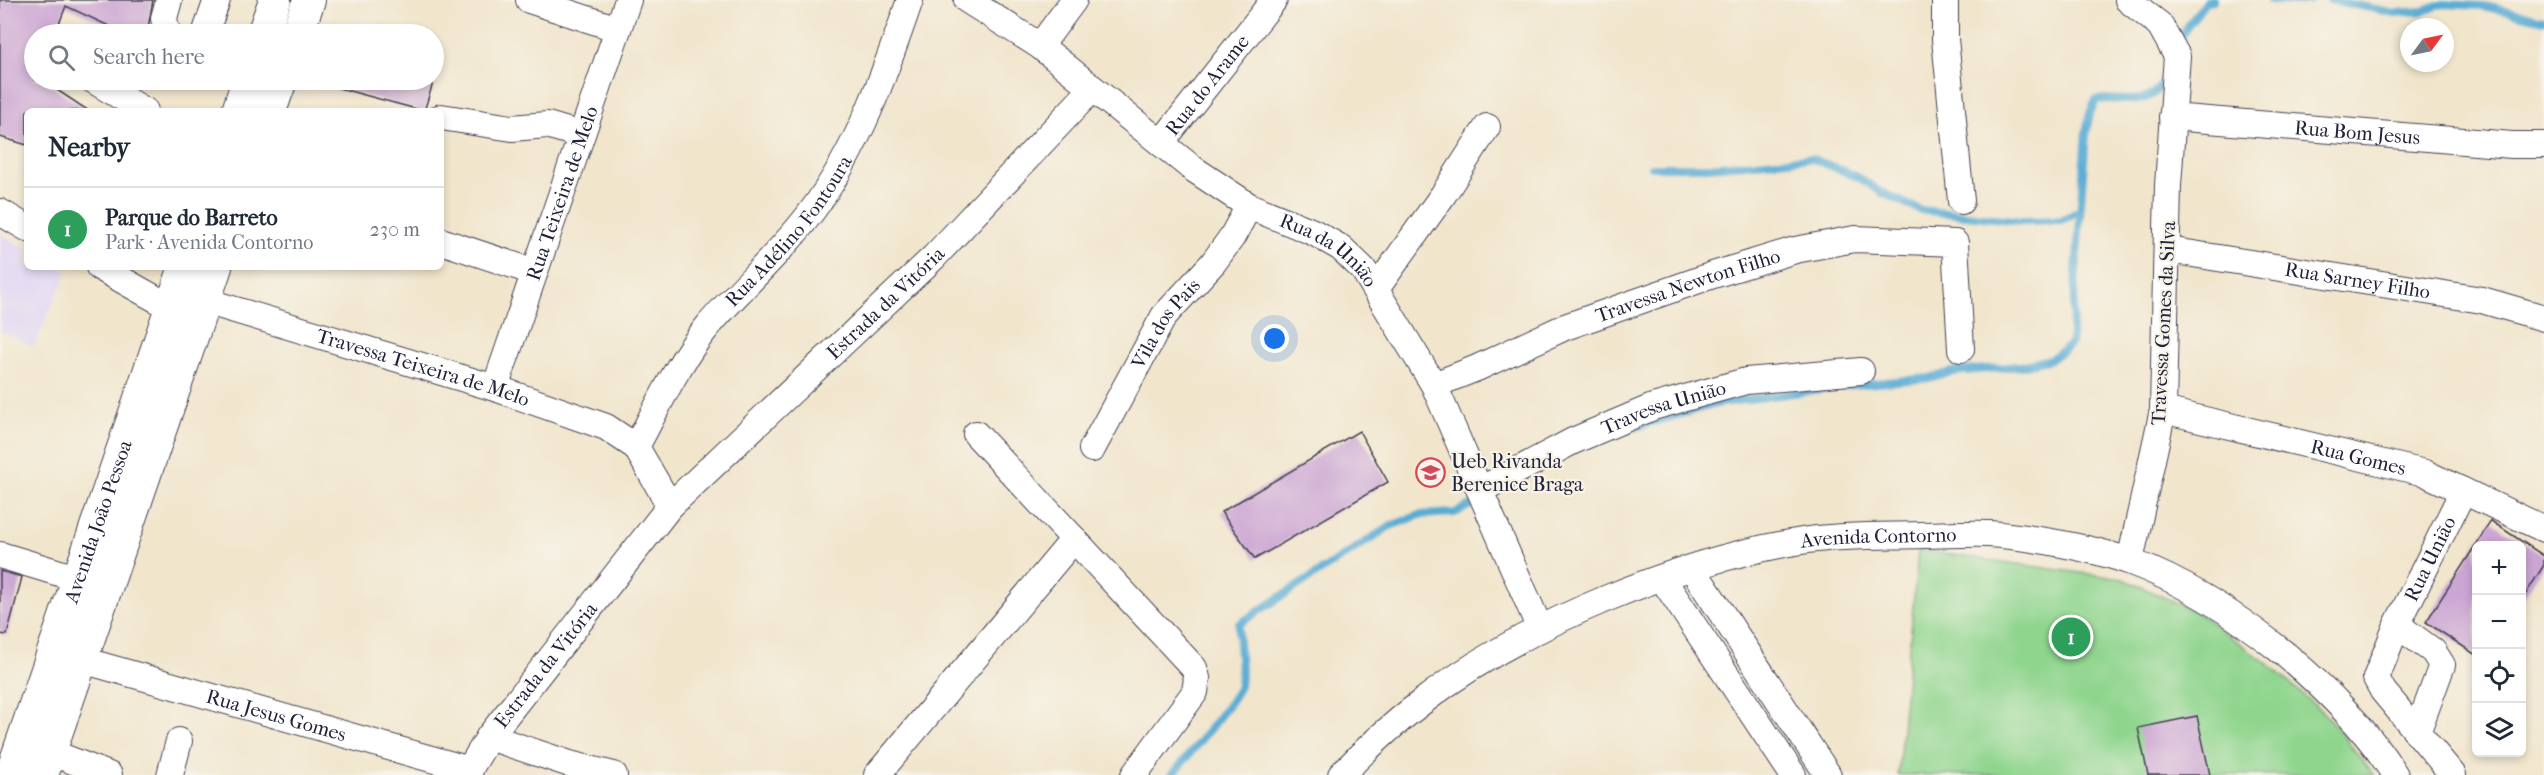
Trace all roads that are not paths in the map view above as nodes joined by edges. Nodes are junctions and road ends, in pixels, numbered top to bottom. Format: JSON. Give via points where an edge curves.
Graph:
{"nodes":[{"id":1,"x":169,"y":0,"type":"edge"},
{"id":2,"x":217,"y":0,"type":"edge"},
{"id":3,"x":275,"y":0,"type":"edge"},
{"id":4,"x":309,"y":0,"type":"edge"},
{"id":5,"x":529,"y":0,"type":"edge"},
{"id":6,"x":628,"y":0,"type":"edge"},
{"id":7,"x":910,"y":0,"type":"edge"},
{"id":8,"x":967,"y":0,"type":"edge"},
{"id":9,"x":1074,"y":0,"type":"edge"},
{"id":10,"x":1274,"y":0,"type":"edge"},
{"id":11,"x":1945,"y":0,"type":"edge"},
{"id":12,"x":2128,"y":0,"type":"edge"},
{"id":13,"x":165,"y":24,"type":"edge"},
{"id":14,"x":209,"y":24,"type":"edge"},
{"id":15,"x":267,"y":24,"type":"edge"},
{"id":16,"x":301,"y":24,"type":"edge"},
{"id":17,"x":618,"y":29,"type":"junction"},
{"id":18,"x":1040,"y":46,"type":"junction"},
{"id":19,"x":1092,"y":89,"type":"junction"},
{"id":20,"x":110,"y":90,"type":"edge"},
{"id":21,"x":245,"y":90,"type":"edge"},
{"id":22,"x":277,"y":90,"type":"edge"},
{"id":23,"x":140,"y":108,"type":"edge"},
{"id":24,"x":239,"y":108,"type":"edge"},
{"id":25,"x":271,"y":108,"type":"edge"},
{"id":26,"x":444,"y":117,"type":"edge"},
{"id":27,"x":2172,"y":117,"type":"junction"},
{"id":28,"x":1487,"y":127,"type":"dead end"},
{"id":29,"x":581,"y":135,"type":"junction"},
{"id":30,"x":1161,"y":143,"type":"junction"},
{"id":31,"x":2544,"y":145,"type":"edge"},
{"id":32,"x":1961,"y":201,"type":"dead end"},
{"id":33,"x":1249,"y":206,"type":"junction"},
{"id":34,"x":0,"y":212,"type":"edge"},
{"id":35,"x":24,"y":226,"type":"edge"},
{"id":36,"x":444,"y":241,"type":"edge"},
{"id":37,"x":2168,"y":250,"type":"junction"},
{"id":38,"x":104,"y":270,"type":"edge"},
{"id":39,"x":184,"y":270,"type":"edge"},
{"id":40,"x":215,"y":270,"type":"edge"},
{"id":41,"x":534,"y":272,"type":"junction"},
{"id":42,"x":1376,"y":290,"type":"junction"},
{"id":43,"x":205,"y":301,"type":"junction"},
{"id":44,"x":171,"y":308,"type":"junction"},
{"id":45,"x":2544,"y":318,"type":"edge"},
{"id":46,"x":1961,"y":349,"type":"dead end"},
{"id":47,"x":1861,"y":371,"type":"dead end"},
{"id":48,"x":1434,"y":385,"type":"junction"},
{"id":49,"x":495,"y":388,"type":"junction"},
{"id":50,"x":2163,"y":410,"type":"junction"},
{"id":51,"x":975,"y":434,"type":"dead end"},
{"id":52,"x":636,"y":447,"type":"junction"},
{"id":53,"x":1092,"y":448,"type":"dead end"},
{"id":54,"x":2463,"y":491,"type":"junction"},
{"id":55,"x":1484,"y":499,"type":"junction"},
{"id":56,"x":670,"y":506,"type":"junction"},
{"id":57,"x":2544,"y":530,"type":"edge"},
{"id":58,"x":1074,"y":539,"type":"junction"},
{"id":59,"x":0,"y":555,"type":"edge"},
{"id":60,"x":2130,"y":561,"type":"junction"},
{"id":61,"x":1692,"y":568,"type":"junction"},
{"id":62,"x":76,"y":578,"type":"junction"},
{"id":63,"x":1662,"y":578,"type":"junction"},
{"id":64,"x":2397,"y":625,"type":"junction"},
{"id":65,"x":1540,"y":629,"type":"junction"},
{"id":66,"x":82,"y":660,"type":"junction"},
{"id":67,"x":2417,"y":733,"type":"junction"},
{"id":68,"x":489,"y":736,"type":"junction"},
{"id":69,"x":179,"y":741,"type":"dead end"},
{"id":70,"x":46,"y":763,"type":"edge"},
{"id":71,"x":469,"y":773,"type":"edge"},
{"id":72,"x":11,"y":775,"type":"edge"},
{"id":73,"x":109,"y":775,"type":"edge"},
{"id":74,"x":170,"y":775,"type":"edge"},
{"id":75,"x":614,"y":775,"type":"edge"},
{"id":76,"x":877,"y":775,"type":"edge"},
{"id":77,"x":1134,"y":775,"type":"edge"},
{"id":78,"x":1341,"y":775,"type":"edge"},
{"id":79,"x":1793,"y":775,"type":"edge"},
{"id":80,"x":1828,"y":775,"type":"edge"},
{"id":81,"x":2395,"y":775,"type":"edge"},
{"id":82,"x":2453,"y":775,"type":"edge"}],
"edges":[{"from":1,"to":13,"type":"street"},
{"from":2,"to":14,"type":"street"},
{"from":3,"to":15,"type":"main road"},
{"from":4,"to":16,"type":"main road"},
{"from":5,"to":17,"type":"street"},
{"from":6,"to":17,"type":"street","name":"Rua Teixeira de Melo"},
{"from":7,"to":52,"type":"street","name":"Rua Adélino Fontoura","via":[[890,60],[835,176],[812,212],[707,327],[675,374]]},
{"from":8,"to":18,"type":"street","name":"Rua da União"},
{"from":9,"to":18,"type":"street"},
{"from":10,"to":30,"type":"street","name":"Rua do Arame"},
{"from":11,"to":32,"type":"street","via":[[1945,39]]},
{"from":12,"to":27,"type":"street","name":"Travessa Gomes da Silva","via":[[2160,25],[2177,56]]},
{"from":17,"to":29,"type":"street","name":"Rua Teixeira de Melo"},
{"from":18,"to":19,"type":"street","name":"Rua da União"},
{"from":19,"to":30,"type":"street","name":"Rua da União"},
{"from":19,"to":56,"type":"street","name":"Estrada da Vitória","via":[[934,257]]},
{"from":20,"to":23,"type":"street"},
{"from":21,"to":24,"type":"main road"},
{"from":22,"to":25,"type":"main road"},
{"from":26,"to":29,"type":"street","via":[[512,128],[547,125]]},
{"from":27,"to":31,"type":"street","name":"Rua Bom Jesus"},
{"from":27,"to":37,"type":"street","name":"Travessa Gomes da Silva"},
{"from":28,"to":42,"type":"street"},
{"from":29,"to":41,"type":"street","name":"Rua Teixeira de Melo"},
{"from":30,"to":33,"type":"street","name":"Rua da União"},
{"from":33,"to":42,"type":"street","name":"Rua da União","via":[[1341,248],[1363,269]]},
{"from":33,"to":53,"type":"street","name":"Vila dos Pais","via":[[1213,263],[1164,316]]},
{"from":34,"to":35,"type":"street"},
{"from":36,"to":41,"type":"street"},
{"from":37,"to":45,"type":"street","name":"Rua Sarney Filho","via":[[2470,298]]},
{"from":37,"to":50,"type":"street","name":"Travessa Gomes da Silva"},
{"from":38,"to":44,"type":"street"},
{"from":39,"to":44,"type":"main road","name":"Avenida João Pessoa"},
{"from":40,"to":43,"type":"main road","name":"Avenida João Pessoa"},
{"from":41,"to":49,"type":"street","name":"Rua Teixeira de Melo"},
{"from":42,"to":48,"type":"street","name":"Rua da União"},
{"from":43,"to":49,"type":"street","name":"Travessa Teixeira de Melo"},
{"from":43,"to":66,"type":"main road","name":"Avenida João Pessoa"},
{"from":44,"to":62,"type":"main road","name":"Avenida João Pessoa"},
{"from":46,"to":48,"type":"street","name":"Travessa Newton Filho","via":[[1955,243],[1855,239],[1795,250],[1713,275],[1565,327]]},
{"from":47,"to":55,"type":"street","name":"Travessa União","via":[[1746,381],[1653,407],[1573,441]]},
{"from":48,"to":55,"type":"street","name":"Rua da União"},
{"from":49,"to":52,"type":"street","name":"Travessa Teixeira de Melo","via":[[606,427]]},
{"from":50,"to":54,"type":"street","name":"Rua Gomes","via":[[2393,464],[2425,473]]},
{"from":50,"to":60,"type":"street","name":"Travessa Gomes da Silva"},
{"from":51,"to":58,"type":"street"},
{"from":52,"to":56,"type":"street"},
{"from":54,"to":57,"type":"street","name":"Rua Gomes"},
{"from":54,"to":64,"type":"street","name":"Rua União"},
{"from":55,"to":65,"type":"street","name":"Rua da União"},
{"from":56,"to":68,"type":"street","name":"Estrada da Vitória"},
{"from":58,"to":76,"type":"street"},
{"from":58,"to":77,"type":"street","via":[[1188,659],[1197,678],[1195,692]]},
{"from":59,"to":62,"type":"street"},
{"from":60,"to":61,"type":"street","name":"Avenida Contorno","via":[[2058,543],[1989,534],[1810,540],[1731,555]]},
{"from":60,"to":81,"type":"street","name":"Avenida Contorno","via":[[2197,592],[2270,642],[2358,724]]},
{"from":61,"to":63,"type":"street","name":"Avenida Contorno"},
{"from":61,"to":80,"type":"street"},
{"from":62,"to":72,"type":"main road","name":"Avenida João Pessoa"},
{"from":63,"to":65,"type":"street","name":"Avenida Contorno"},
{"from":63,"to":79,"type":"street"},
{"from":64,"to":67,"type":"street","name":"Rua União","via":[[2376,678]]},
{"from":64,"to":67,"type":"street","name":"Rua União","via":[[2433,651],[2442,665]]},
{"from":65,"to":78,"type":"street","name":"Avenida Contorno","via":[[1422,702]]},
{"from":66,"to":70,"type":"main road","name":"Avenida João Pessoa"},
{"from":66,"to":71,"type":"street","name":"Rua Jesus Gomes"},
{"from":67,"to":82,"type":"street","name":"Rua União"},
{"from":68,"to":71,"type":"street","name":"Estrada da Vitória"},
{"from":68,"to":75,"type":"street"},
{"from":69,"to":74,"type":"street"},
{"from":70,"to":73,"type":"street"}]}
